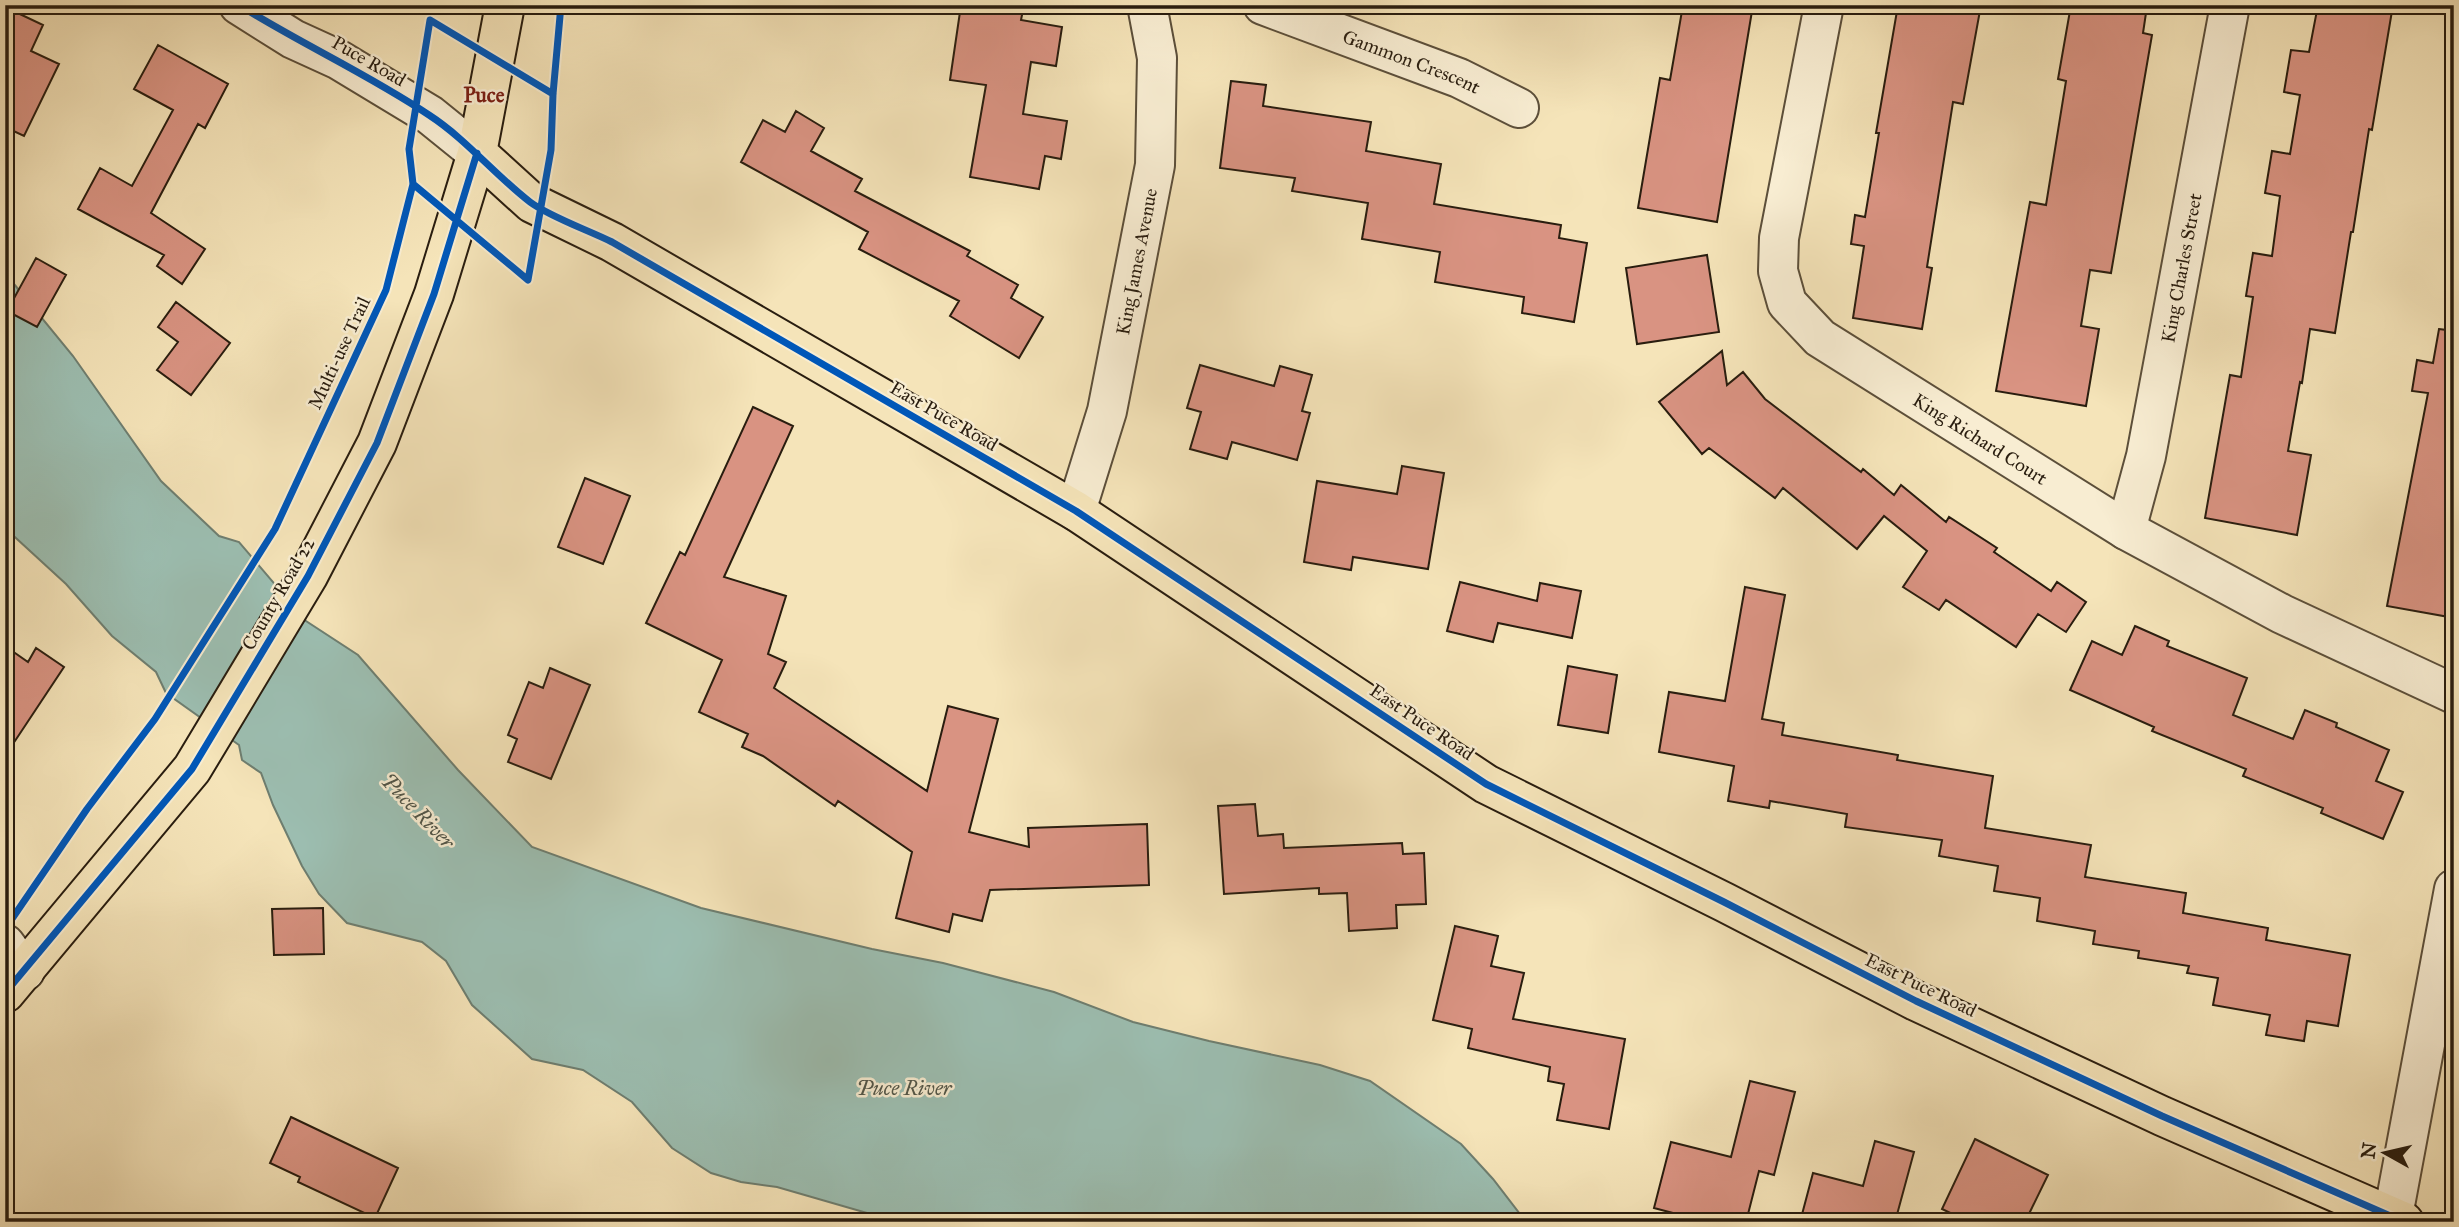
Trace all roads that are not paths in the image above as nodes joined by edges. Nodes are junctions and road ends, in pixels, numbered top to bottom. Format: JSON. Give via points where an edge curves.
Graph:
{"nodes":[{"id":1,"x":239,"y":5,"type":"edge"},
{"id":2,"x":505,"y":5,"type":"edge"},
{"id":3,"x":1147,"y":5,"type":"edge"},
{"id":4,"x":1263,"y":5,"type":"edge"},
{"id":5,"x":1824,"y":5,"type":"edge"},
{"id":6,"x":2230,"y":5,"type":"edge"},
{"id":7,"x":1519,"y":108,"type":"dead end"},
{"id":8,"x":477,"y":153,"type":"junction"},
{"id":9,"x":1076,"y":511,"type":"junction"},
{"id":10,"x":2126,"y":530,"type":"junction"},
{"id":11,"x":2454,"y":694,"type":"edge"},
{"id":12,"x":2454,"y":889,"type":"edge"},
{"id":13,"x":12,"y":969,"type":"edge"},
{"id":14,"x":2398,"y":1219,"type":"edge"}],
"edges":[{"from":1,"to":8,"type":"street","name":"Puce Road","via":[[430,115]]},
{"from":2,"to":8,"type":"main road","name":"County Road 22"},
{"from":3,"to":9,"type":"street","name":"King James Avenue","via":[[1157,58],[1155,165],[1107,411]]},
{"from":4,"to":7,"type":"street","name":"Gammon Crescent","via":[[1459,78]]},
{"from":5,"to":10,"type":"street","name":"King Richard Court","via":[[1779,239],[1778,271],[1787,303],[1820,338]]},
{"from":6,"to":10,"type":"street","name":"King Charles Street","via":[[2146,456]]},
{"from":8,"to":9,"type":"main road","name":"East Puce Road","via":[[532,203],[612,242]]},
{"from":8,"to":13,"type":"main road","name":"County Road 22","via":[[434,294],[377,443],[308,576],[192,769]]},
{"from":9,"to":14,"type":"main road","name":"East Puce Road","via":[[1486,783],[1916,1001]]},
{"from":10,"to":11,"type":"street","name":"King Richard Court","via":[[2282,614]]},
{"from":12,"to":14,"type":"street"}]}
